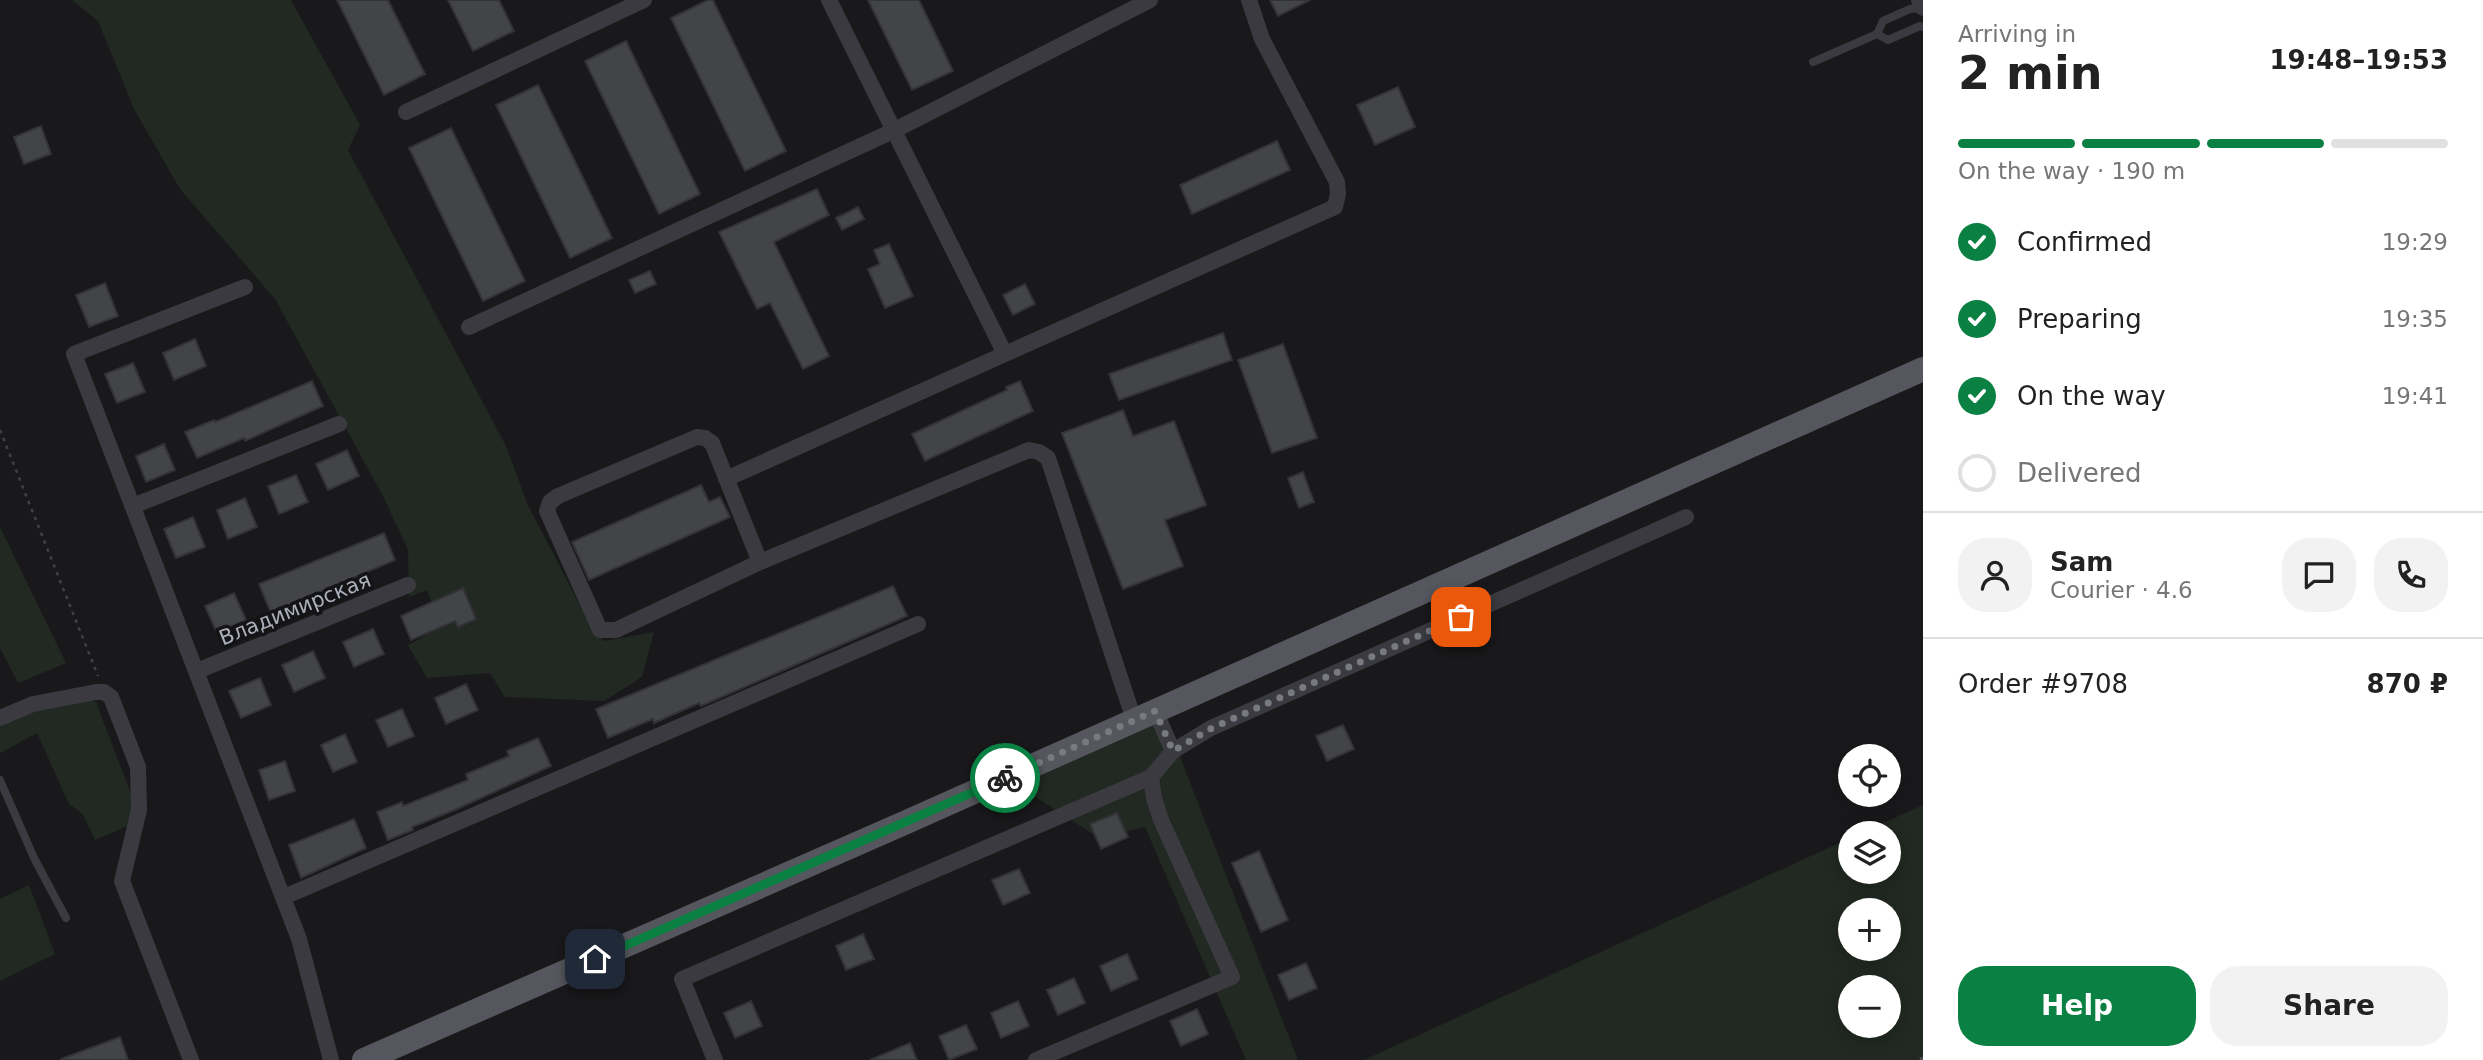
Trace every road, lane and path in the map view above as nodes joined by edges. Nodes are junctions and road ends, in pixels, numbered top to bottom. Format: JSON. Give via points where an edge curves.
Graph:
{"nodes":[{"id":1,"x":644,"y":0,"type":"edge"},
{"id":2,"x":829,"y":0,"type":"edge"},
{"id":3,"x":1150,"y":0,"type":"edge"},
{"id":4,"x":1249,"y":0,"type":"edge"},
{"id":5,"x":1919,"y":0,"type":"edge"},
{"id":6,"x":1923,"y":8,"type":"edge"},
{"id":7,"x":1923,"y":27,"type":"edge"},
{"id":8,"x":1877,"y":34,"type":"junction"},
{"id":9,"x":1813,"y":62,"type":"dead end"},
{"id":10,"x":406,"y":112,"type":"dead end"},
{"id":11,"x":893,"y":131,"type":"junction"},
{"id":12,"x":245,"y":287,"type":"dead end"},
{"id":13,"x":469,"y":327,"type":"dead end"},
{"id":14,"x":1005,"y":354,"type":"junction"},
{"id":15,"x":1923,"y":369,"type":"edge"},
{"id":16,"x":339,"y":424,"type":"dead end"},
{"id":17,"x":0,"y":430,"type":"edge"},
{"id":18,"x":726,"y":479,"type":"junction"},
{"id":19,"x":133,"y":506,"type":"junction"},
{"id":20,"x":1686,"y":517,"type":"dead end"},
{"id":21,"x":760,"y":562,"type":"junction"},
{"id":22,"x":408,"y":585,"type":"dead end"},
{"id":23,"x":918,"y":624,"type":"dead end"},
{"id":24,"x":197,"y":671,"type":"junction"},
{"id":25,"x":104,"y":692,"type":"junction"},
{"id":26,"x":1144,"y":715,"type":"junction"},
{"id":27,"x":0,"y":718,"type":"edge"},
{"id":28,"x":1173,"y":751,"type":"junction"},
{"id":29,"x":1151,"y":777,"type":"junction"},
{"id":30,"x":0,"y":780,"type":"edge"},
{"id":31,"x":284,"y":897,"type":"junction"},
{"id":32,"x":66,"y":918,"type":"dead end"},
{"id":33,"x":191,"y":1060,"type":"edge"},
{"id":34,"x":331,"y":1060,"type":"edge"},
{"id":35,"x":365,"y":1060,"type":"edge"},
{"id":36,"x":715,"y":1060,"type":"edge"},
{"id":37,"x":1036,"y":1060,"type":"edge"}],
"edges":[{"from":1,"to":10,"type":"street"},
{"from":2,"to":11,"type":"street"},
{"from":3,"to":11,"type":"street"},
{"from":4,"to":14,"type":"street","via":[[1262,39],[1337,182],[1335,206]]},
{"from":5,"to":6,"type":"street"},
{"from":6,"to":8,"type":"lane","via":[[1883,21]]},
{"from":7,"to":8,"type":"lane","via":[[1888,40]]},
{"from":8,"to":9,"type":"lane"},
{"from":11,"to":13,"type":"street"},
{"from":11,"to":14,"type":"street"},
{"from":12,"to":19,"type":"street","via":[[74,354]]},
{"from":14,"to":18,"type":"street"},
{"from":15,"to":26,"type":"main road"},
{"from":16,"to":19,"type":"street"},
{"from":17,"to":25,"type":"path"},
{"from":18,"to":21,"type":"street"},
{"from":18,"to":21,"type":"street","via":[[712,443],[697,437],[558,496],[547,511],[600,630],[616,630]]},
{"from":19,"to":24,"type":"street"},
{"from":20,"to":28,"type":"street","via":[[1212,728]]},
{"from":21,"to":26,"type":"street","via":[[1029,450],[1038,452],[1048,458]]},
{"from":22,"to":24,"type":"street","name":"Владимирская"},
{"from":23,"to":31,"type":"street"},
{"from":24,"to":31,"type":"street"},
{"from":25,"to":27,"type":"street","via":[[33,704]]},
{"from":25,"to":33,"type":"street","via":[[111,697],[138,768],[139,810],[122,881]]},
{"from":26,"to":28,"type":"street"},
{"from":26,"to":35,"type":"main road"},
{"from":28,"to":29,"type":"street"},
{"from":29,"to":36,"type":"street","via":[[682,979]]},
{"from":29,"to":37,"type":"street","via":[[1161,820],[1232,977]]},
{"from":30,"to":32,"type":"lane"},
{"from":31,"to":34,"type":"street"}]}
